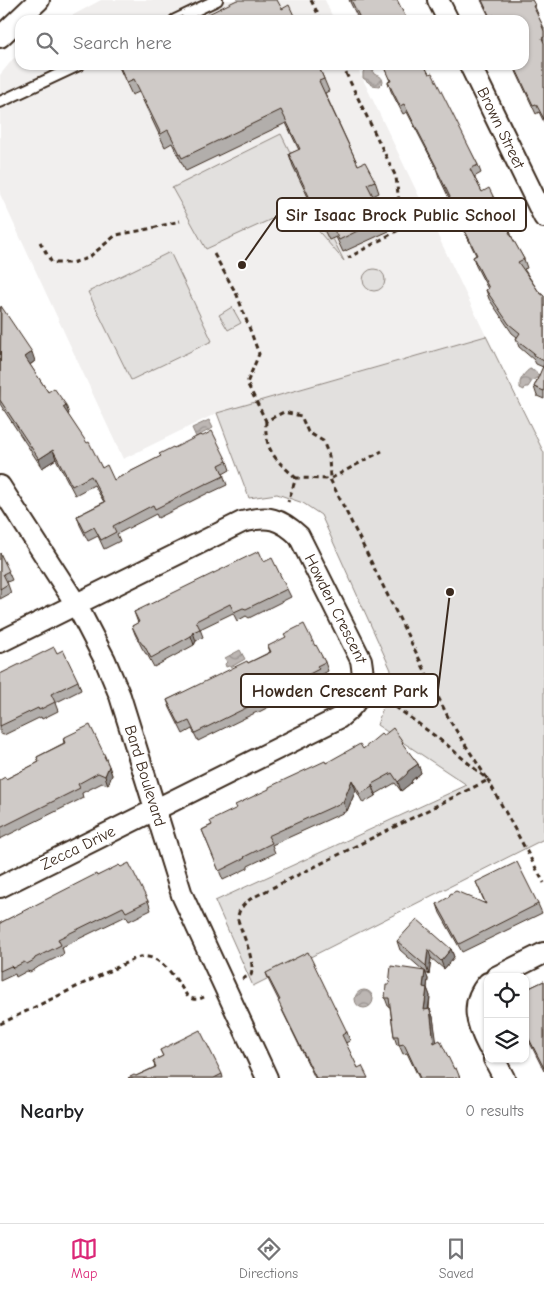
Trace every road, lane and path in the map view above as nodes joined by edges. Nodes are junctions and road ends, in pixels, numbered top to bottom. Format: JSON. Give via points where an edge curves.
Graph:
{"nodes":[{"id":1,"x":40,"y":0,"type":"edge"},
{"id":2,"x":217,"y":0,"type":"edge"},
{"id":3,"x":311,"y":0,"type":"edge"},
{"id":4,"x":438,"y":0,"type":"edge"},
{"id":5,"x":24,"y":15,"type":"edge"},
{"id":6,"x":186,"y":15,"type":"edge"},
{"id":7,"x":318,"y":15,"type":"edge"},
{"id":8,"x":446,"y":15,"type":"edge"},
{"id":9,"x":15,"y":23,"type":"edge"},
{"id":10,"x":0,"y":37,"type":"edge"},
{"id":11,"x":68,"y":70,"type":"edge"},
{"id":12,"x":344,"y":70,"type":"edge"},
{"id":13,"x":472,"y":70,"type":"edge"},
{"id":14,"x":0,"y":102,"type":"edge"},
{"id":15,"x":544,"y":217,"type":"edge"},
{"id":16,"x":180,"y":221,"type":"dead end"},
{"id":17,"x":40,"y":242,"type":"dead end"},
{"id":18,"x":214,"y":254,"type":"dead end"},
{"id":19,"x":348,"y":258,"type":"dead end"},
{"id":20,"x":266,"y":421,"type":"junction"},
{"id":21,"x":382,"y":451,"type":"dead end"},
{"id":22,"x":296,"y":478,"type":"junction"},
{"id":23,"x":330,"y":479,"type":"junction"},
{"id":24,"x":0,"y":486,"type":"edge"},
{"id":25,"x":288,"y":502,"type":"dead end"},
{"id":26,"x":76,"y":604,"type":"junction"},
{"id":27,"x":0,"y":642,"type":"edge"},
{"id":28,"x":381,"y":696,"type":"dead end"},
{"id":29,"x":488,"y":780,"type":"junction"},
{"id":30,"x":155,"y":810,"type":"junction"},
{"id":31,"x":544,"y":883,"type":"edge"},
{"id":32,"x":0,"y":887,"type":"edge"},
{"id":33,"x":544,"y":953,"type":"edge"},
{"id":34,"x":504,"y":973,"type":"edge"},
{"id":35,"x":242,"y":979,"type":"dead end"},
{"id":36,"x":484,"y":988,"type":"edge"},
{"id":37,"x":204,"y":997,"type":"dead end"},
{"id":38,"x":0,"y":1024,"type":"edge"},
{"id":39,"x":484,"y":1038,"type":"edge"},
{"id":40,"x":496,"y":1063,"type":"edge"},
{"id":41,"x":267,"y":1078,"type":"edge"},
{"id":42,"x":504,"y":1078,"type":"edge"}],
"edges":[{"from":1,"to":5,"type":"street"},
{"from":2,"to":6,"type":"lane"},
{"from":3,"to":7,"type":"path"},
{"from":4,"to":8,"type":"street"},
{"from":9,"to":10,"type":"street"},
{"from":11,"to":14,"type":"lane"},
{"from":12,"to":19,"type":"path","via":[[396,177],[402,228]]},
{"from":13,"to":15,"type":"street","name":"Brown Street"},
{"from":16,"to":17,"type":"path","via":[[116,234],[88,258],[72,263],[52,263]]},
{"from":18,"to":20,"type":"path","via":[[237,295],[259,354],[247,383]]},
{"from":20,"to":22,"type":"path","via":[[265,434],[271,453]]},
{"from":20,"to":23,"type":"path","via":[[284,412],[301,416],[308,432],[323,442],[329,456]]},
{"from":21,"to":23,"type":"path"},
{"from":22,"to":23,"type":"path"},
{"from":22,"to":25,"type":"path"},
{"from":23,"to":29,"type":"path","via":[[450,721]]},
{"from":24,"to":26,"type":"street","name":"Bard Boulevard"},
{"from":26,"to":27,"type":"street","name":"Howden Crescent"},
{"from":26,"to":30,"type":"street","name":"Bard Boulevard","via":[[120,696]]},
{"from":26,"to":30,"type":"street","name":"Howden Crescent","via":[[242,522],[269,518],[283,523],[299,536],[360,660],[363,685],[351,709],[339,718]]},
{"from":28,"to":29,"type":"path"},
{"from":29,"to":31,"type":"path"},
{"from":29,"to":35,"type":"path","via":[[247,901],[237,913],[252,971]]},
{"from":30,"to":32,"type":"street","name":"Zecca Drive"},
{"from":30,"to":41,"type":"street","name":"Bard Boulevard","via":[[182,896]]},
{"from":33,"to":34,"type":"street"},
{"from":36,"to":39,"type":"street","via":[[476,1010]]},
{"from":37,"to":38,"type":"path","via":[[193,999],[188,996],[157,960],[136,958]]},
{"from":40,"to":42,"type":"street"}]}
